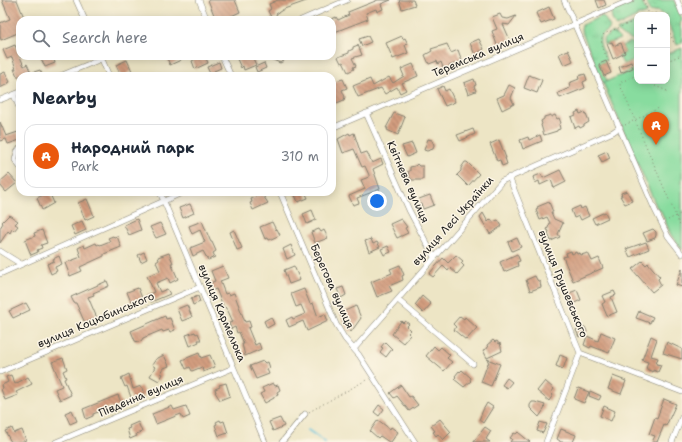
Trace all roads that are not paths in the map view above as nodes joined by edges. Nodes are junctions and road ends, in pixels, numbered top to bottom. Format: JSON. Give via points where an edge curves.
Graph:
{"nodes":[{"id":1,"x":76,"y":0,"type":"edge"},
{"id":2,"x":199,"y":0,"type":"edge"},
{"id":3,"x":347,"y":0,"type":"edge"},
{"id":4,"x":564,"y":0,"type":"edge"},
{"id":5,"x":631,"y":0,"type":"edge"},
{"id":6,"x":677,"y":0,"type":"edge"},
{"id":7,"x":682,"y":13,"type":"edge"},
{"id":8,"x":82,"y":16,"type":"edge"},
{"id":9,"x":205,"y":16,"type":"edge"},
{"id":10,"x":310,"y":16,"type":"edge"},
{"id":11,"x":575,"y":24,"type":"junction"},
{"id":12,"x":95,"y":60,"type":"edge"},
{"id":13,"x":102,"y":60,"type":"edge"},
{"id":14,"x":224,"y":60,"type":"edge"},
{"id":15,"x":69,"y":72,"type":"edge"},
{"id":16,"x":107,"y":72,"type":"edge"},
{"id":17,"x":229,"y":72,"type":"edge"},
{"id":18,"x":14,"y":95,"type":"joint"},
{"id":19,"x":0,"y":100,"type":"edge"},
{"id":20,"x":16,"y":100,"type":"edge"},
{"id":21,"x":366,"y":113,"type":"junction"},
{"id":22,"x":336,"y":126,"type":"edge"},
{"id":23,"x":620,"y":127,"type":"junction"},
{"id":24,"x":509,"y":177,"type":"junction"},
{"id":25,"x":161,"y":196,"type":"edge"},
{"id":26,"x":176,"y":196,"type":"edge"},
{"id":27,"x":282,"y":196,"type":"edge"},
{"id":28,"x":163,"y":202,"type":"junction"},
{"id":29,"x":0,"y":250,"type":"edge"},
{"id":30,"x":682,"y":254,"type":"edge"},
{"id":31,"x":434,"y":257,"type":"junction"},
{"id":32,"x":21,"y":264,"type":"junction"},
{"id":33,"x":0,"y":274,"type":"edge"},
{"id":34,"x":200,"y":287,"type":"junction"},
{"id":35,"x":398,"y":300,"type":"junction"},
{"id":36,"x":354,"y":349,"type":"junction"},
{"id":37,"x":580,"y":354,"type":"junction"},
{"id":38,"x":473,"y":364,"type":"dead end"},
{"id":39,"x":233,"y":368,"type":"junction"},
{"id":40,"x":0,"y":372,"type":"edge"},
{"id":41,"x":682,"y":392,"type":"edge"},
{"id":42,"x":306,"y":414,"type":"road end"},
{"id":43,"x":682,"y":417,"type":"edge"},
{"id":44,"x":56,"y":442,"type":"edge"},
{"id":45,"x":266,"y":442,"type":"edge"},
{"id":46,"x":282,"y":442,"type":"edge"},
{"id":47,"x":415,"y":442,"type":"edge"},
{"id":48,"x":546,"y":442,"type":"edge"},
{"id":49,"x":672,"y":442,"type":"edge"}],
"edges":[{"from":1,"to":8,"type":"street"},
{"from":2,"to":9,"type":"street"},
{"from":3,"to":10,"type":"street"},
{"from":4,"to":11,"type":"street"},
{"from":5,"to":11,"type":"street","name":"Теремська вулиця"},
{"from":6,"to":7,"type":"street"},
{"from":11,"to":21,"type":"street","name":"Теремська вулиця"},
{"from":11,"to":23,"type":"street"},
{"from":12,"to":15,"type":"street"},
{"from":13,"to":16,"type":"street"},
{"from":14,"to":17,"type":"street"},
{"from":18,"to":19,"type":"street"},
{"from":18,"to":20,"type":"street"},
{"from":21,"to":22,"type":"street","name":"Теремська вулиця"},
{"from":21,"to":31,"type":"street","name":"Квітнева вулиця","via":[[409,210]]},
{"from":23,"to":24,"type":"street","name":"вулиця Лесі Українки"},
{"from":23,"to":30,"type":"street","via":[[668,236]]},
{"from":24,"to":31,"type":"street","name":"вулиця Лесі Українки"},
{"from":24,"to":37,"type":"street","name":"вулиця Грушевського"},
{"from":25,"to":28,"type":"street","name":"вулиця Кармелюка"},
{"from":26,"to":28,"type":"street"},
{"from":27,"to":36,"type":"street","name":"Берегова вулиця","via":[[336,324]]},
{"from":28,"to":32,"type":"street"},
{"from":28,"to":34,"type":"street","name":"вулиця Кармелюка"},
{"from":29,"to":32,"type":"street"},
{"from":31,"to":35,"type":"street","name":"вулиця Лесі Українки"},
{"from":32,"to":33,"type":"street"},
{"from":34,"to":39,"type":"street","name":"вулиця Кармелюка"},
{"from":34,"to":40,"type":"street","name":"вулиця Коцюбинського"},
{"from":35,"to":36,"type":"street","name":"вулиця Лесі Українки"},
{"from":35,"to":38,"type":"street"},
{"from":36,"to":47,"type":"street","name":"Берегова вулиця"},
{"from":37,"to":41,"type":"street"},
{"from":37,"to":48,"type":"street","name":"вулиця Грушевського"},
{"from":39,"to":44,"type":"street","name":"Південна вулиця"},
{"from":39,"to":45,"type":"street","name":"вулиця Кармелюка"},
{"from":42,"to":46,"type":"street"},
{"from":43,"to":49,"type":"street"}]}
